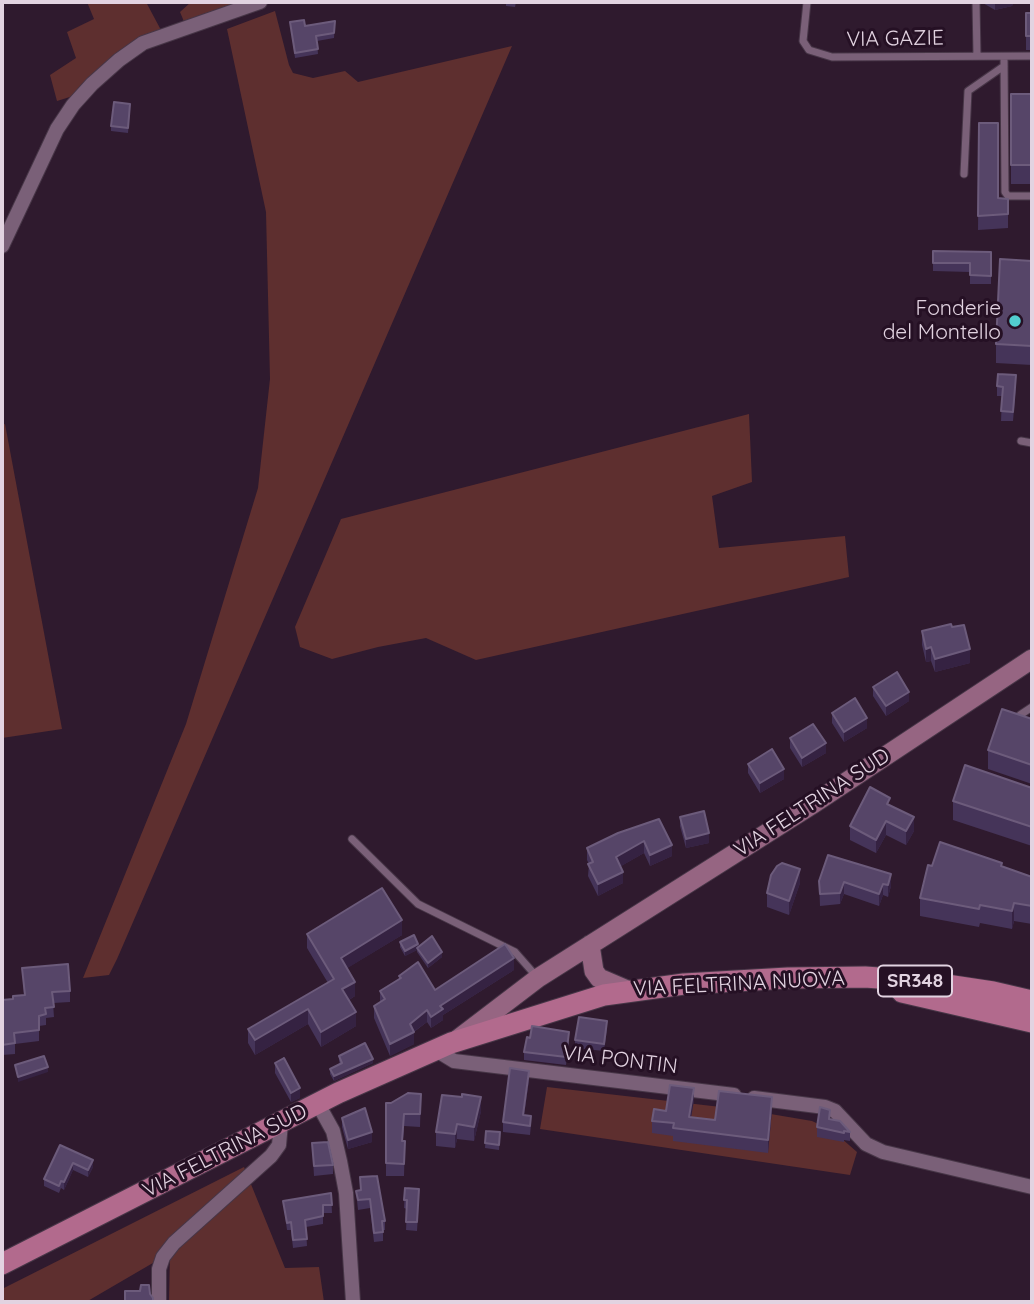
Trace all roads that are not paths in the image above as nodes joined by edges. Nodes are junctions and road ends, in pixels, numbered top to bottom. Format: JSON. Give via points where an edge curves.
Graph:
{"nodes":[{"id":1,"x":258,"y":2,"type":"edge"},
{"id":2,"x":807,"y":2,"type":"edge"},
{"id":3,"x":975,"y":2,"type":"edge"},
{"id":4,"x":976,"y":55,"type":"junction"},
{"id":5,"x":1032,"y":56,"type":"edge"},
{"id":6,"x":1004,"y":57,"type":"junction"},
{"id":7,"x":1004,"y":66,"type":"junction"},
{"id":8,"x":964,"y":174,"type":"dead end"},
{"id":9,"x":1032,"y":196,"type":"edge"},
{"id":10,"x":2,"y":246,"type":"edge"},
{"id":11,"x":1021,"y":441,"type":"dead end"},
{"id":12,"x":1032,"y":443,"type":"edge"},
{"id":13,"x":1032,"y":659,"type":"edge"},
{"id":14,"x":1032,"y":707,"type":"edge"},
{"id":15,"x":1020,"y":715,"type":"edge"},
{"id":16,"x":352,"y":839,"type":"dead end"},
{"id":17,"x":590,"y":945,"type":"junction"},
{"id":18,"x":538,"y":978,"type":"junction"},
{"id":19,"x":796,"y":978,"type":"junction"},
{"id":20,"x":626,"y":990,"type":"junction"},
{"id":21,"x":1032,"y":1001,"type":"edge"},
{"id":22,"x":1032,"y":1023,"type":"edge"},
{"id":23,"x":444,"y":1046,"type":"junction"},
{"id":24,"x":318,"y":1104,"type":"junction"},
{"id":25,"x":281,"y":1123,"type":"junction"},
{"id":26,"x":1032,"y":1186,"type":"edge"},
{"id":27,"x":2,"y":1264,"type":"edge"},
{"id":28,"x":159,"y":1302,"type":"edge"},
{"id":29,"x":354,"y":1302,"type":"edge"}],
"edges":[{"from":1,"to":10,"type":"street","via":[[143,43],[92,84],[57,129]]},
{"from":2,"to":4,"type":"lane","name":"VIA GAZIE","via":[[803,41],[809,50],[832,57]]},
{"from":3,"to":4,"type":"lane"},
{"from":4,"to":6,"type":"lane","name":"VIA GAZIE"},
{"from":5,"to":6,"type":"lane","name":"VIA GAZIE"},
{"from":6,"to":7,"type":"lane"},
{"from":7,"to":8,"type":"lane","via":[[968,91]]},
{"from":7,"to":9,"type":"lane","via":[[1005,192],[1008,196]]},
{"from":11,"to":12,"type":"lane"},
{"from":13,"to":17,"type":"main road","name":"VIA FELTRINA SUD"},
{"from":14,"to":15,"type":"lane"},
{"from":16,"to":18,"type":"lane","via":[[418,904],[515,951]]},
{"from":17,"to":18,"type":"main road","name":"VIA FELTRINA SUD"},
{"from":17,"to":20,"type":"main road","via":[[599,978]]},
{"from":18,"to":23,"type":"main road","name":"VIA FELTRINA SUD"},
{"from":19,"to":20,"type":"main road","name":"VIA FELTRINA NUOVA","number":"SR348"},
{"from":19,"to":21,"type":"main road","name":"VIA FELTRINA NUOVA","number":"SR348","via":[[920,981]]},
{"from":19,"to":22,"type":"main road","via":[[907,993]]},
{"from":20,"to":23,"type":"main road","name":"VIA FELTRINA NUOVA","number":"SR348"},
{"from":23,"to":24,"type":"main road","name":"VIA FELTRINA SUD","number":"SR348"},
{"from":23,"to":26,"type":"street","name":"VIA PONTIN","via":[[454,1061],[825,1107],[835,1111],[866,1144],[883,1152]]},
{"from":24,"to":25,"type":"main road","name":"VIA FELTRINA SUD"},
{"from":24,"to":29,"type":"street","via":[[332,1131],[346,1193]]},
{"from":25,"to":27,"type":"main road","name":"VIA FELTRINA SUD"},
{"from":25,"to":28,"type":"street","via":[[279,1145],[271,1156],[163,1257]]}]}
